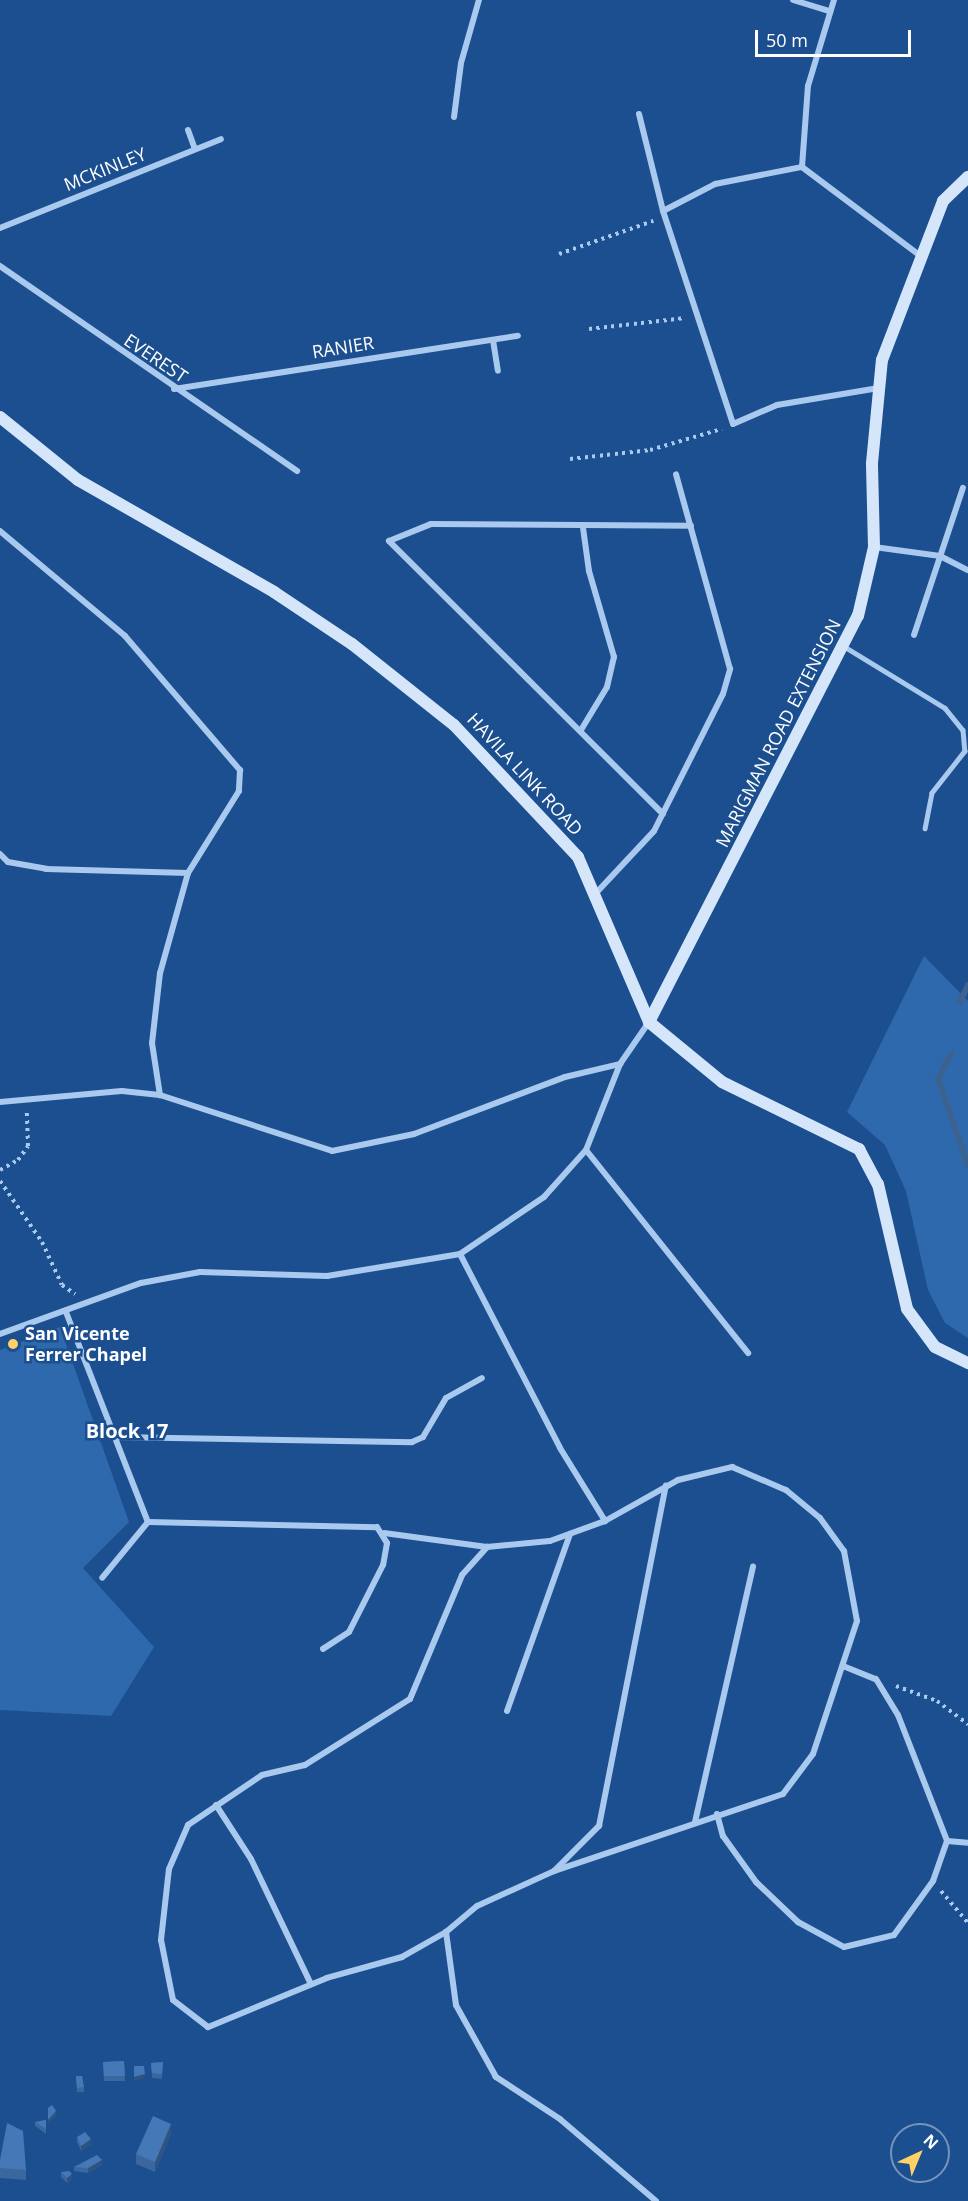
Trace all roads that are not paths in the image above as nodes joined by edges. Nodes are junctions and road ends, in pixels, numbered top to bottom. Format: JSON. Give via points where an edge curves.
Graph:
{"nodes":[{"id":1,"x":479,"y":0,"type":"edge"},
{"id":2,"x":793,"y":0,"type":"edge"},
{"id":3,"x":834,"y":0,"type":"edge"},
{"id":4,"x":830,"y":11,"type":"junction"},
{"id":5,"x":639,"y":114,"type":"dead end"},
{"id":6,"x":454,"y":117,"type":"dead end"},
{"id":7,"x":188,"y":130,"type":"dead end"},
{"id":8,"x":221,"y":139,"type":"dead end"},
{"id":9,"x":195,"y":150,"type":"junction"},
{"id":10,"x":802,"y":167,"type":"junction"},
{"id":11,"x":968,"y":177,"type":"edge"},
{"id":12,"x":664,"y":214,"type":"junction"},
{"id":13,"x":0,"y":228,"type":"edge"},
{"id":14,"x":919,"y":255,"type":"junction"},
{"id":15,"x":0,"y":266,"type":"edge"},
{"id":16,"x":518,"y":336,"type":"dead end"},
{"id":17,"x":493,"y":340,"type":"junction"},
{"id":18,"x":498,"y":371,"type":"dead end"},
{"id":19,"x":879,"y":388,"type":"junction"},
{"id":20,"x":173,"y":389,"type":"junction"},
{"id":21,"x":0,"y":417,"type":"edge"},
{"id":22,"x":297,"y":471,"type":"dead end"},
{"id":23,"x":676,"y":474,"type":"dead end"},
{"id":24,"x":963,"y":488,"type":"dead end"},
{"id":25,"x":691,"y":526,"type":"junction"},
{"id":26,"x":583,"y":528,"type":"junction"},
{"id":27,"x":0,"y":531,"type":"edge"},
{"id":28,"x":874,"y":547,"type":"junction"},
{"id":29,"x":940,"y":556,"type":"junction"},
{"id":30,"x":968,"y":570,"type":"edge"},
{"id":31,"x":914,"y":635,"type":"dead end"},
{"id":32,"x":845,"y":647,"type":"junction"},
{"id":33,"x":581,"y":730,"type":"junction"},
{"id":34,"x":663,"y":814,"type":"junction"},
{"id":35,"x":925,"y":828,"type":"dead end"},
{"id":36,"x":0,"y":854,"type":"edge"},
{"id":37,"x":8,"y":862,"type":"junction"},
{"id":38,"x":0,"y":864,"type":"edge"},
{"id":39,"x":188,"y":873,"type":"junction"},
{"id":40,"x":597,"y":892,"type":"junction"},
{"id":41,"x":649,"y":1022,"type":"junction"},
{"id":42,"x":620,"y":1064,"type":"junction"},
{"id":43,"x":160,"y":1095,"type":"junction"},
{"id":44,"x":0,"y":1102,"type":"edge"},
{"id":45,"x":586,"y":1150,"type":"junction"},
{"id":46,"x":460,"y":1254,"type":"junction"},
{"id":47,"x":66,"y":1312,"type":"junction"},
{"id":48,"x":0,"y":1334,"type":"edge"},
{"id":49,"x":747,"y":1353,"type":"dead end"},
{"id":50,"x":968,"y":1363,"type":"edge"},
{"id":51,"x":482,"y":1378,"type":"dead end"},
{"id":52,"x":115,"y":1437,"type":"junction"},
{"id":53,"x":666,"y":1486,"type":"junction"},
{"id":54,"x":605,"y":1521,"type":"junction"},
{"id":55,"x":148,"y":1522,"type":"junction"},
{"id":56,"x":384,"y":1533,"type":"junction"},
{"id":57,"x":570,"y":1534,"type":"junction"},
{"id":58,"x":487,"y":1547,"type":"junction"},
{"id":59,"x":753,"y":1567,"type":"dead end"},
{"id":60,"x":102,"y":1578,"type":"dead end"},
{"id":61,"x":323,"y":1649,"type":"dead end"},
{"id":62,"x":843,"y":1666,"type":"junction"},
{"id":63,"x":507,"y":1711,"type":"dead end"},
{"id":64,"x":216,"y":1804,"type":"junction"},
{"id":65,"x":717,"y":1814,"type":"junction"},
{"id":66,"x":695,"y":1822,"type":"junction"},
{"id":67,"x":947,"y":1841,"type":"junction"},
{"id":68,"x":968,"y":1843,"type":"edge"},
{"id":69,"x":554,"y":1871,"type":"junction"},
{"id":70,"x":446,"y":1932,"type":"junction"},
{"id":71,"x":311,"y":1984,"type":"junction"},
{"id":72,"x":656,"y":2201,"type":"edge"}],
"edges":[{"from":1,"to":6,"type":"street","via":[[461,63]]},
{"from":2,"to":4,"type":"street"},
{"from":3,"to":4,"type":"street"},
{"from":4,"to":10,"type":"street","via":[[808,86]]},
{"from":5,"to":12,"type":"street"},
{"from":7,"to":9,"type":"street"},
{"from":8,"to":9,"type":"street","name":"MCKINLEY"},
{"from":9,"to":13,"type":"street","name":"MCKINLEY"},
{"from":10,"to":12,"type":"street","via":[[715,184]]},
{"from":10,"to":14,"type":"street"},
{"from":11,"to":14,"type":"street","name":"MARIGMAN ROAD EXTENSION","via":[[944,201]]},
{"from":12,"to":19,"type":"street","via":[[734,424],[777,405]]},
{"from":14,"to":19,"type":"street","name":"MARIGMAN ROAD EXTENSION","via":[[896,313]]},
{"from":15,"to":20,"type":"street","name":"EVEREST"},
{"from":16,"to":17,"type":"street","name":"RANIER"},
{"from":17,"to":18,"type":"street"},
{"from":17,"to":20,"type":"street","name":"RANIER"},
{"from":19,"to":28,"type":"street","name":"MARIGMAN ROAD EXTENSION","via":[[872,463]]},
{"from":20,"to":22,"type":"street","name":"EVEREST"},
{"from":21,"to":40,"type":"street","name":"HAVILA LINK ROAD","via":[[78,480],[274,592],[407,684],[549,822]]},
{"from":23,"to":25,"type":"street"},
{"from":24,"to":29,"type":"street"},
{"from":25,"to":26,"type":"street"},
{"from":25,"to":34,"type":"street","via":[[730,669]]},
{"from":26,"to":33,"type":"street","via":[[589,571],[614,657],[607,687]]},
{"from":26,"to":33,"type":"street","via":[[431,524],[389,541]]},
{"from":27,"to":39,"type":"street","via":[[125,636],[240,770],[239,791]]},
{"from":28,"to":29,"type":"street"},
{"from":28,"to":32,"type":"street","name":"MARIGMAN ROAD EXTENSION"},
{"from":29,"to":30,"type":"street"},
{"from":29,"to":31,"type":"street"},
{"from":32,"to":35,"type":"lane","via":[[945,708],[963,730],[965,751],[932,793]]},
{"from":32,"to":41,"type":"street","name":"MARIGMAN ROAD EXTENSION"},
{"from":33,"to":34,"type":"street"},
{"from":34,"to":40,"type":"street","via":[[636,855]]},
{"from":36,"to":37,"type":"street"},
{"from":37,"to":38,"type":"street"},
{"from":37,"to":39,"type":"street","via":[[46,868]]},
{"from":39,"to":43,"type":"street","via":[[154,1001],[152,1043]]},
{"from":40,"to":41,"type":"street","name":"HAVILA LINK ROAD"},
{"from":41,"to":42,"type":"street"},
{"from":41,"to":50,"type":"street","name":"HAVILA LINK ROAD","via":[[722,1082],[859,1149],[878,1184],[907,1309],[935,1347]]},
{"from":42,"to":43,"type":"street","via":[[565,1077],[414,1134],[332,1151]]},
{"from":42,"to":45,"type":"street"},
{"from":43,"to":44,"type":"street","via":[[122,1091]]},
{"from":45,"to":46,"type":"street","via":[[544,1197]]},
{"from":45,"to":49,"type":"street"},
{"from":46,"to":47,"type":"street","via":[[327,1276],[201,1272],[141,1282]]},
{"from":46,"to":54,"type":"street","via":[[554,1438]]},
{"from":47,"to":48,"type":"street"},
{"from":47,"to":52,"type":"street"},
{"from":51,"to":52,"type":"street","via":[[446,1398],[423,1437],[412,1442]]},
{"from":52,"to":55,"type":"street"},
{"from":53,"to":54,"type":"street"},
{"from":53,"to":62,"type":"street","via":[[732,1467],[786,1490],[820,1518],[844,1551],[857,1621]]},
{"from":53,"to":69,"type":"street","via":[[599,1826]]},
{"from":54,"to":57,"type":"street"},
{"from":55,"to":56,"type":"street","via":[[376,1527]]},
{"from":55,"to":60,"type":"street"},
{"from":56,"to":58,"type":"street"},
{"from":56,"to":61,"type":"street","via":[[383,1565],[349,1632]]},
{"from":57,"to":58,"type":"street"},
{"from":57,"to":63,"type":"street"},
{"from":58,"to":64,"type":"street","via":[[462,1575],[410,1699],[305,1765],[262,1775]]},
{"from":59,"to":66,"type":"street"},
{"from":62,"to":65,"type":"street","via":[[813,1754],[783,1794]]},
{"from":62,"to":67,"type":"street","via":[[876,1679],[898,1715]]},
{"from":64,"to":71,"type":"street","via":[[251,1859]]},
{"from":64,"to":71,"type":"street","via":[[188,1825],[169,1869],[161,1940],[173,2000],[208,2027]]},
{"from":65,"to":66,"type":"street"},
{"from":65,"to":67,"type":"street","via":[[723,1836],[756,1882],[798,1922],[844,1947],[894,1935],[933,1881]]},
{"from":66,"to":69,"type":"street"},
{"from":67,"to":68,"type":"street"},
{"from":69,"to":70,"type":"street","via":[[477,1906]]},
{"from":70,"to":71,"type":"street","via":[[402,1957]]},
{"from":70,"to":72,"type":"street","via":[[456,2005],[496,2077],[560,2119]]}]}
